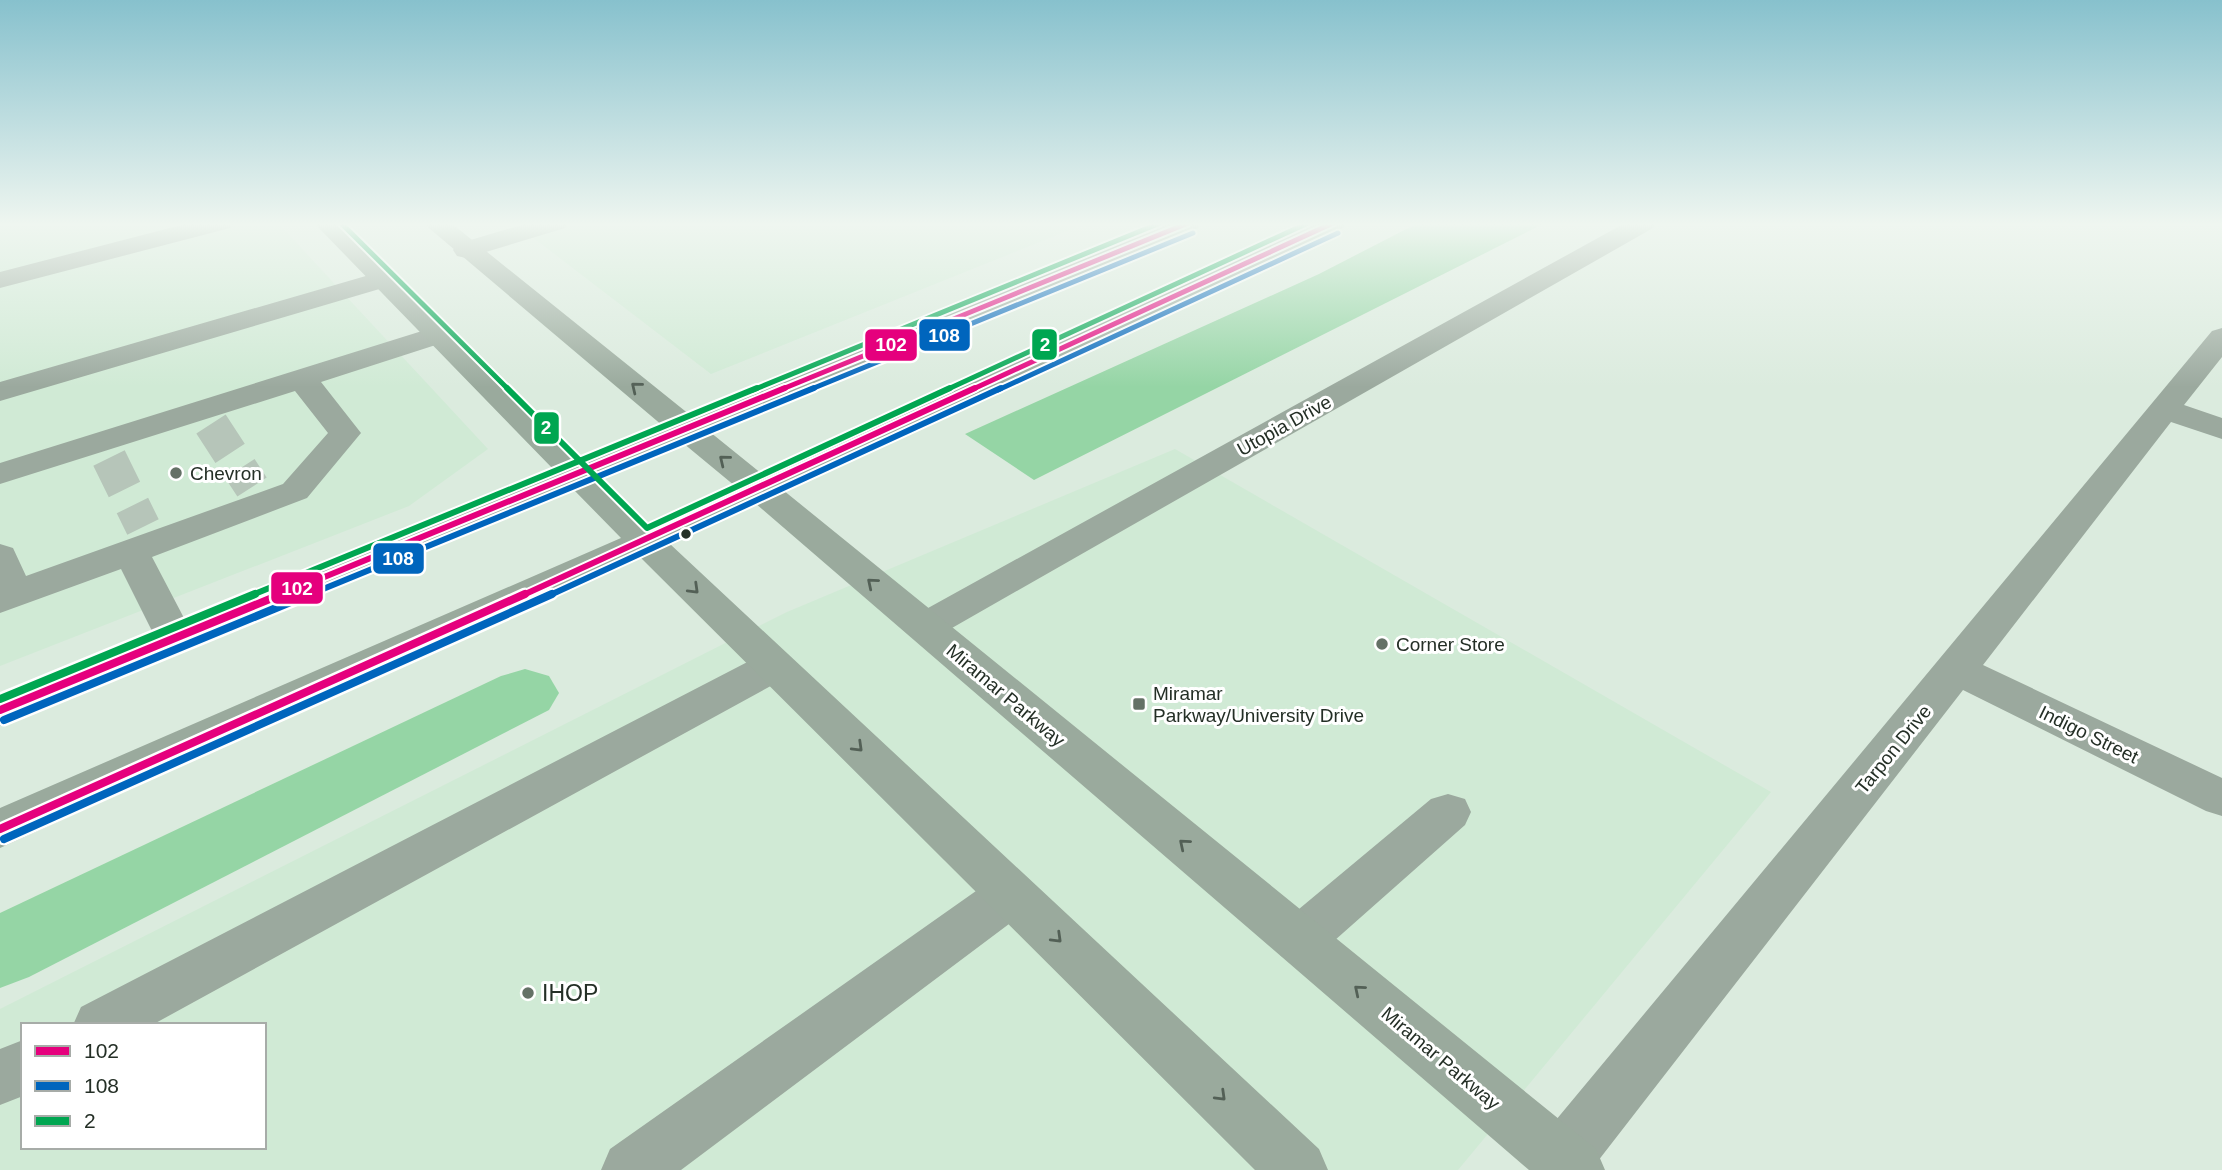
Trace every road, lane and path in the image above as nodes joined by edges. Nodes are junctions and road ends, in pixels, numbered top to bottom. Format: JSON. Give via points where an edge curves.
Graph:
{"nodes":[{"id":1,"x":500,"y":278,"type":"edge"},
{"id":2,"x":1057,"y":278,"type":"edge"},
{"id":3,"x":1216,"y":278,"type":"edge"},
{"id":4,"x":1547,"y":278,"type":"edge"},
{"id":5,"x":383,"y":279,"type":"joint"},
{"id":6,"x":438,"y":335,"type":"junction"},
{"id":7,"x":2222,"y":337,"type":"edge"},
{"id":8,"x":301,"y":378,"type":"junction"},
{"id":9,"x":0,"y":392,"type":"edge"},
{"id":10,"x":2163,"y":409,"type":"junction"},
{"id":11,"x":2222,"y":429,"type":"edge"},
{"id":12,"x":688,"y":430,"type":"junction"},
{"id":13,"x":0,"y":474,"type":"edge"},
{"id":14,"x":577,"y":475,"type":"junction"},
{"id":15,"x":760,"y":489,"type":"junction"},
{"id":16,"x":142,"y":541,"type":"junction"},
{"id":17,"x":645,"y":541,"type":"junction"},
{"id":18,"x":0,"y":556,"type":"edge"},
{"id":19,"x":7,"y":598,"type":"edge"},
{"id":20,"x":924,"y":627,"type":"junction"},
{"id":21,"x":175,"y":639,"type":"junction"},
{"id":22,"x":774,"y":666,"type":"junction"},
{"id":23,"x":1956,"y":670,"type":"junction"},
{"id":24,"x":0,"y":710,"type":"edge"},
{"id":25,"x":2222,"y":798,"type":"edge"},
{"id":26,"x":1448,"y":811,"type":"dead end"},
{"id":27,"x":0,"y":829,"type":"edge"},
{"id":28,"x":1011,"y":894,"type":"junction"},
{"id":29,"x":1299,"y":940,"type":"junction"},
{"id":30,"x":104,"y":1023,"type":"edge"},
{"id":31,"x":21,"y":1067,"type":"edge"},
{"id":32,"x":0,"y":1078,"type":"edge"},
{"id":33,"x":1568,"y":1165,"type":"edge"},
{"id":34,"x":631,"y":1170,"type":"edge"},
{"id":35,"x":1298,"y":1170,"type":"edge"}],
"edges":[{"from":12,"to":1,"type":"main road","name":"Miramar Parkway","one_way":true},
{"from":2,"to":12,"type":"main road"},
{"from":3,"to":15,"type":"main road"},
{"from":4,"to":20,"type":"street","name":"Utopia Drive"},
{"from":5,"to":6,"type":"main road"},
{"from":5,"to":9,"type":"street"},
{"from":6,"to":8,"type":"street"},
{"from":6,"to":14,"type":"main road"},
{"from":7,"to":10,"type":"street","name":"Tarpon Drive"},
{"from":8,"to":13,"type":"street","via":[[105,450]]},
{"from":8,"to":16,"type":"street","via":[[345,433],[295,491],[258,495]]},
{"from":10,"to":11,"type":"street"},
{"from":10,"to":23,"type":"street","name":"Tarpon Drive"},
{"from":12,"to":14,"type":"main road"},
{"from":15,"to":12,"type":"main road","name":"Miramar Parkway","one_way":true},
{"from":14,"to":17,"type":"main road"},
{"from":14,"to":21,"type":"main road"},
{"from":15,"to":17,"type":"main road"},
{"from":20,"to":15,"type":"main road","name":"Miramar Parkway","one_way":true},
{"from":16,"to":19,"type":"street"},
{"from":16,"to":21,"type":"street"},
{"from":17,"to":22,"type":"main road","one_way":true},
{"from":17,"to":27,"type":"main road"},
{"from":18,"to":19,"type":"street"},
{"from":29,"to":20,"type":"main road","name":"Miramar Parkway","one_way":true},
{"from":21,"to":24,"type":"main road"},
{"from":22,"to":28,"type":"main road","one_way":true},
{"from":22,"to":30,"type":"street"},
{"from":23,"to":25,"type":"street","name":"Indigo Street"},
{"from":23,"to":33,"type":"street","name":"Tarpon Drive"},
{"from":26,"to":29,"type":"street"},
{"from":28,"to":34,"type":"street"},
{"from":28,"to":35,"type":"main road","one_way":true},
{"from":33,"to":29,"type":"main road","name":"Miramar Parkway","one_way":true},
{"from":31,"to":32,"type":"street"}]}
